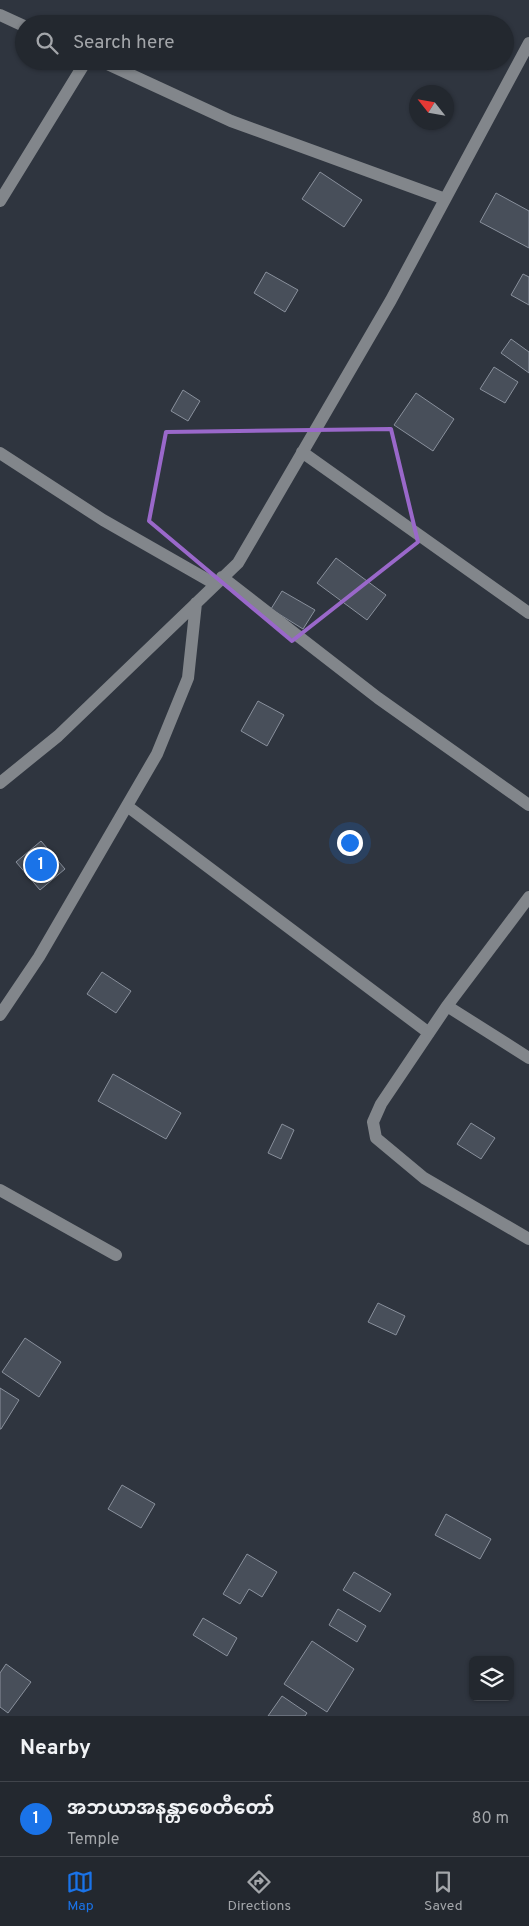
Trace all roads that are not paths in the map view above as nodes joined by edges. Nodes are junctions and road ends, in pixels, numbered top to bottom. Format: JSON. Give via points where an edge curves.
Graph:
{"nodes":[{"id":1,"x":0,"y":15,"type":"edge"},
{"id":2,"x":15,"y":22,"type":"edge"},
{"id":3,"x":529,"y":43,"type":"edge"},
{"id":4,"x":80,"y":70,"type":"edge"},
{"id":5,"x":121,"y":70,"type":"edge"},
{"id":6,"x":445,"y":199,"type":"junction"},
{"id":7,"x":0,"y":201,"type":"edge"},
{"id":8,"x":302,"y":452,"type":"junction"},
{"id":9,"x":0,"y":453,"type":"edge"},
{"id":10,"x":219,"y":581,"type":"junction"},
{"id":11,"x":196,"y":603,"type":"junction"},
{"id":12,"x":529,"y":613,"type":"edge"},
{"id":13,"x":0,"y":783,"type":"edge"},
{"id":14,"x":529,"y":805,"type":"edge"},
{"id":15,"x":126,"y":806,"type":"junction"},
{"id":16,"x":529,"y":897,"type":"edge"},
{"id":17,"x":447,"y":1006,"type":"junction"},
{"id":18,"x":0,"y":1014,"type":"edge"},
{"id":19,"x":429,"y":1033,"type":"junction"},
{"id":20,"x":529,"y":1058,"type":"edge"},
{"id":21,"x":0,"y":1190,"type":"edge"},
{"id":22,"x":529,"y":1239,"type":"edge"},
{"id":23,"x":116,"y":1255,"type":"dead end"}],
"edges":[{"from":1,"to":2,"type":"street"},
{"from":3,"to":6,"type":"street"},
{"from":4,"to":7,"type":"street"},
{"from":5,"to":6,"type":"street","via":[[231,121]]},
{"from":6,"to":8,"type":"street","via":[[391,300]]},
{"from":8,"to":10,"type":"street","via":[[238,563]]},
{"from":8,"to":12,"type":"street"},
{"from":9,"to":10,"type":"street","via":[[103,520]]},
{"from":10,"to":11,"type":"street"},
{"from":10,"to":14,"type":"street"},
{"from":11,"to":13,"type":"street","via":[[58,736]]},
{"from":11,"to":15,"type":"street","via":[[188,678],[157,754]]},
{"from":15,"to":18,"type":"street","via":[[39,957]]},
{"from":15,"to":19,"type":"street"},
{"from":16,"to":17,"type":"street"},
{"from":17,"to":19,"type":"street"},
{"from":17,"to":20,"type":"street"},
{"from":19,"to":22,"type":"street","via":[[381,1104],[373,1122],[376,1138],[424,1178]]},
{"from":21,"to":23,"type":"street"}]}
